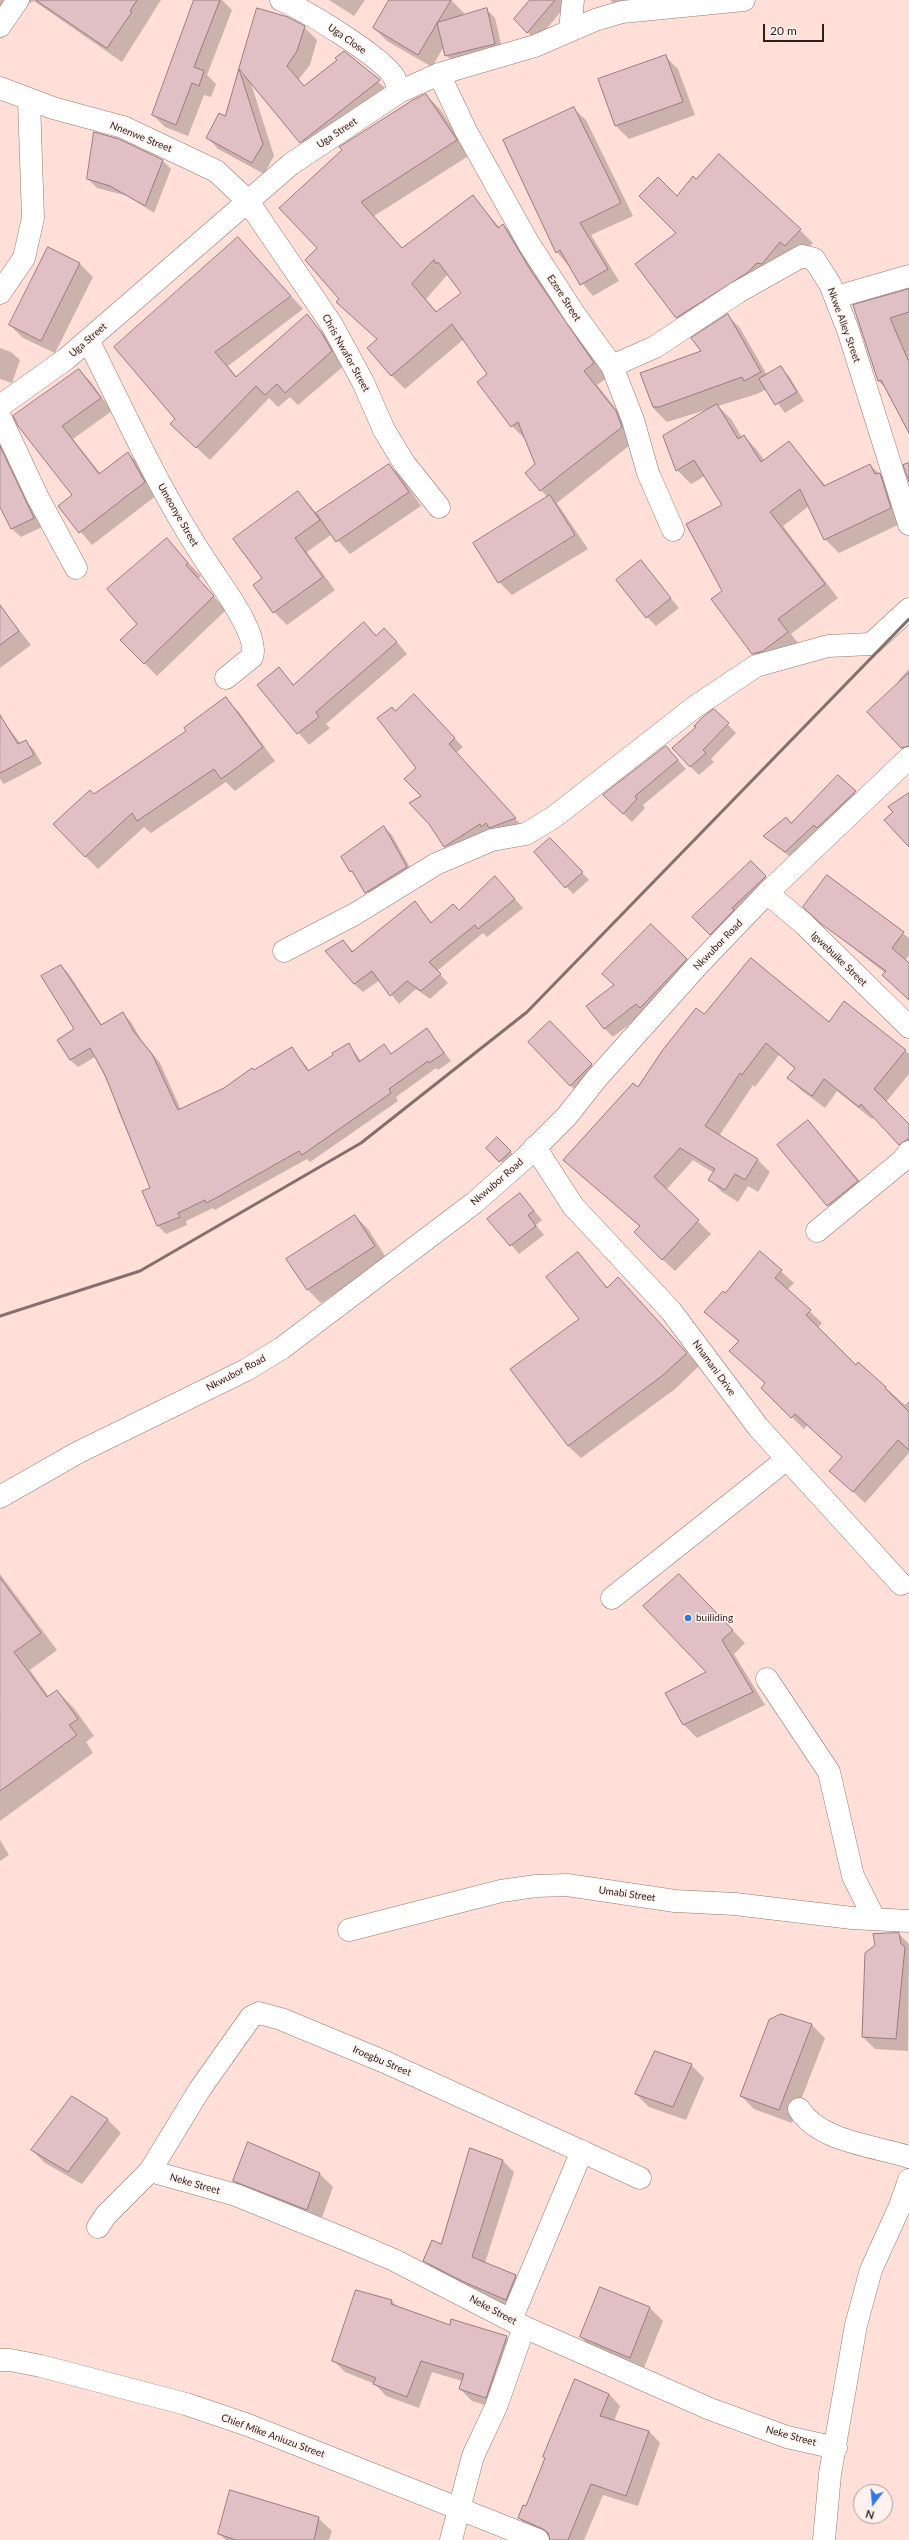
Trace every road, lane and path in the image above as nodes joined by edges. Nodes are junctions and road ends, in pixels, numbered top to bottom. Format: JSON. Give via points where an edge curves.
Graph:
{"nodes":[{"id":1,"x":18,"y":0,"type":"edge"},
{"id":2,"x":281,"y":0,"type":"edge"},
{"id":3,"x":574,"y":0,"type":"edge"},
{"id":4,"x":744,"y":0,"type":"edge"},
{"id":5,"x":0,"y":26,"type":"edge"},
{"id":6,"x":570,"y":30,"type":"junction"},
{"id":7,"x":439,"y":74,"type":"junction"},
{"id":8,"x":0,"y":88,"type":"edge"},
{"id":9,"x":399,"y":92,"type":"junction"},
{"id":10,"x":29,"y":100,"type":"junction"},
{"id":11,"x":247,"y":200,"type":"junction"},
{"id":12,"x":909,"y":276,"type":"edge"},
{"id":13,"x":0,"y":293,"type":"edge"},
{"id":14,"x":836,"y":297,"type":"junction"},
{"id":15,"x":88,"y":340,"type":"junction"},
{"id":16,"x":612,"y":366,"type":"junction"},
{"id":17,"x":0,"y":406,"type":"edge"},
{"id":18,"x":0,"y":417,"type":"edge"},
{"id":19,"x":439,"y":508,"type":"dead end"},
{"id":20,"x":909,"y":524,"type":"edge"},
{"id":21,"x":673,"y":530,"type":"dead end"},
{"id":22,"x":76,"y":568,"type":"dead end"},
{"id":23,"x":909,"y":609,"type":"edge"},
{"id":24,"x":226,"y":678,"type":"dead end"},
{"id":25,"x":909,"y":758,"type":"edge"},
{"id":26,"x":767,"y":893,"type":"junction"},
{"id":27,"x":284,"y":951,"type":"dead end"},
{"id":28,"x":909,"y":1027,"type":"edge"},
{"id":29,"x":536,"y":1147,"type":"junction"},
{"id":30,"x":906,"y":1160,"type":"edge"},
{"id":31,"x":817,"y":1230,"type":"dead end"},
{"id":32,"x":788,"y":1459,"type":"junction"},
{"id":33,"x":0,"y":1497,"type":"edge"},
{"id":34,"x":901,"y":1584,"type":"dead end"},
{"id":35,"x":612,"y":1598,"type":"dead end"},
{"id":36,"x":767,"y":1679,"type":"dead end"},
{"id":37,"x":874,"y":1918,"type":"junction"},
{"id":38,"x":909,"y":1921,"type":"edge"},
{"id":39,"x":349,"y":1930,"type":"dead end"},
{"id":40,"x":800,"y":2109,"type":"dead end"},
{"id":41,"x":582,"y":2151,"type":"junction"},
{"id":42,"x":909,"y":2157,"type":"edge"},
{"id":43,"x":150,"y":2171,"type":"junction"},
{"id":44,"x":640,"y":2178,"type":"dead end"},
{"id":45,"x":909,"y":2180,"type":"edge"},
{"id":46,"x":98,"y":2227,"type":"dead end"},
{"id":47,"x":518,"y":2323,"type":"junction"},
{"id":48,"x":0,"y":2360,"type":"edge"},
{"id":49,"x":836,"y":2448,"type":"junction"},
{"id":50,"x":458,"y":2507,"type":"junction"},
{"id":51,"x":451,"y":2540,"type":"edge"},
{"id":52,"x":538,"y":2540,"type":"edge"},
{"id":53,"x":824,"y":2540,"type":"edge"}],
"edges":[{"from":1,"to":5,"type":"street"},
{"from":2,"to":9,"type":"street","name":"Uga Close","via":[[327,25],[363,49],[394,76]]},
{"from":3,"to":6,"type":"street"},
{"from":4,"to":6,"type":"street","name":"Uga Street","via":[[622,12]]},
{"from":6,"to":7,"type":"street","name":"Uga Street","via":[[535,46]]},
{"from":7,"to":9,"type":"street","name":"Uga Street"},
{"from":7,"to":16,"type":"street","name":"Ezere Street","via":[[466,132],[529,244]]},
{"from":8,"to":10,"type":"street","name":"Nnenwe Street"},
{"from":9,"to":11,"type":"street","name":"Uga Street","via":[[290,164]]},
{"from":10,"to":11,"type":"street","name":"Nnenwe Street","via":[[123,127],[183,154],[216,171]]},
{"from":10,"to":13,"type":"street","via":[[33,218],[24,258]]},
{"from":11,"to":15,"type":"street","name":"Uga Street"},
{"from":11,"to":19,"type":"street","name":"Chris Nwafor Street","via":[[332,325],[363,382],[384,430],[404,463]]},
{"from":12,"to":14,"type":"street"},
{"from":14,"to":16,"type":"street","name":"Nkwe Alley Street","via":[[814,259],[802,256],[738,292],[655,347]]},
{"from":14,"to":20,"type":"street","name":"Nkwe Alley Street"},
{"from":15,"to":17,"type":"street","name":"Uga Street","via":[[34,384]]},
{"from":15,"to":24,"type":"street","name":"Umeonye Street","via":[[151,468],[187,533],[237,608],[253,643],[252,657]]},
{"from":16,"to":21,"type":"street","name":"Ezere Street","via":[[633,420],[648,473]]},
{"from":18,"to":22,"type":"street","via":[[38,498]]},
{"from":23,"to":27,"type":"street","via":[[871,644],[828,646],[756,666],[696,706],[549,820],[526,834],[492,840],[436,864],[354,914]]},
{"from":25,"to":26,"type":"street","name":"Nkwubor Road"},
{"from":26,"to":28,"type":"street","name":"Igwebuike Street","via":[[804,924]]},
{"from":26,"to":29,"type":"street","name":"Nkwubor Road","via":[[699,964],[597,1078],[567,1116]]},
{"from":29,"to":32,"type":"street","name":"Nnamani Drive","via":[[573,1206],[671,1311],[758,1427]]},
{"from":29,"to":33,"type":"street","name":"Nkwubor Road","via":[[474,1203],[282,1348],[246,1370],[77,1453]]},
{"from":30,"to":31,"type":"street"},
{"from":32,"to":34,"type":"street","name":"Nnamani Drive"},
{"from":32,"to":35,"type":"street"},
{"from":36,"to":37,"type":"street","via":[[829,1772],[853,1876]]},
{"from":37,"to":38,"type":"street","name":"Umabi Street"},
{"from":37,"to":39,"type":"street","name":"Umabi Street","via":[[852,1918],[735,1904],[675,1901],[567,1885],[536,1886],[501,1892]]},
{"from":40,"to":42,"type":"street","via":[[805,2118],[816,2127],[833,2136]]},
{"from":41,"to":43,"type":"street","name":"Iroegbu Street","via":[[386,2062],[259,2013],[251,2017],[200,2089]]},
{"from":41,"to":44,"type":"street","name":"Iroegbu Street"},
{"from":41,"to":47,"type":"street"},
{"from":43,"to":46,"type":"street","name":"Iroegbu Street","via":[[106,2215]]},
{"from":43,"to":47,"type":"street","name":"Neke Street","via":[[236,2195],[347,2240],[394,2260]]},
{"from":45,"to":49,"type":"street","via":[[871,2270],[856,2325]]},
{"from":47,"to":49,"type":"street","name":"Neke Street","via":[[710,2409],[787,2437]]},
{"from":47,"to":50,"type":"street","via":[[496,2407],[473,2456]]},
{"from":48,"to":50,"type":"street","name":"Chief Mike Aniuzu Street","via":[[41,2366],[186,2404],[248,2425]]},
{"from":49,"to":53,"type":"street","via":[[825,2506]]},
{"from":50,"to":51,"type":"street"},
{"from":50,"to":52,"type":"street","name":"Chief Mike Aniuzu Street"}]}
